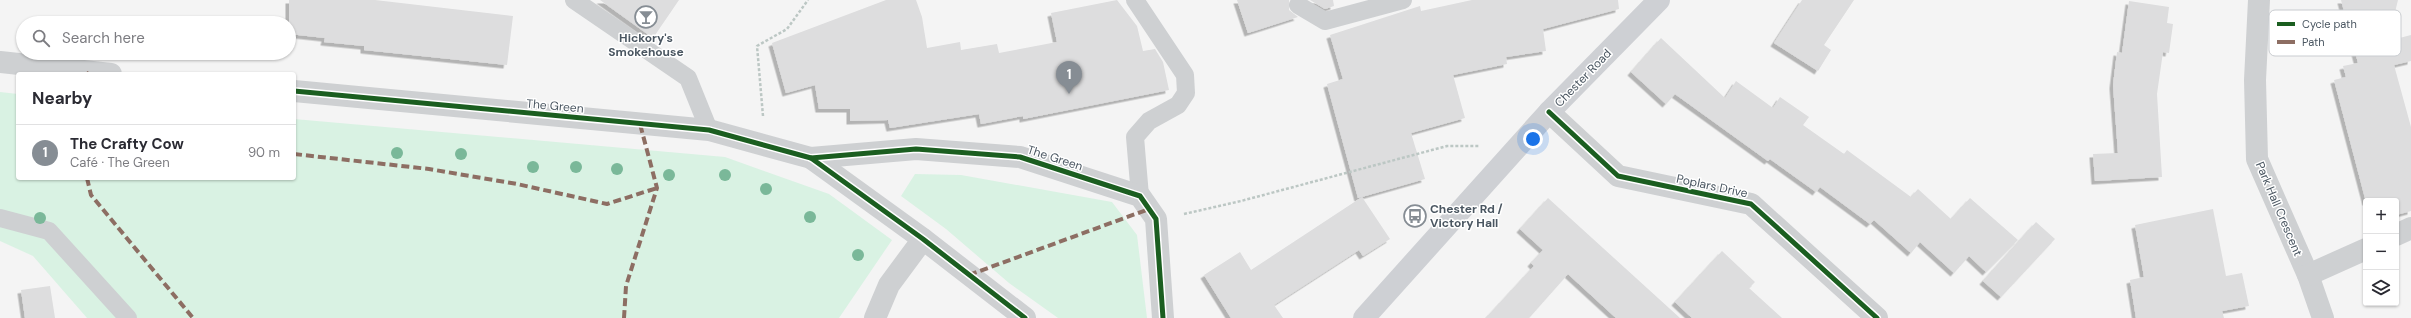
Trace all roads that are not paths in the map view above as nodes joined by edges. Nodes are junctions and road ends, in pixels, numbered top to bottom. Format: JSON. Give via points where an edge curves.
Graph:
{"nodes":[{"id":1,"x":574,"y":0,"type":"edge"},
{"id":2,"x":1135,"y":0,"type":"edge"},
{"id":3,"x":1403,"y":0,"type":"edge"},
{"id":4,"x":1658,"y":0,"type":"edge"},
{"id":5,"x":2259,"y":0,"type":"edge"},
{"id":6,"x":1298,"y":6,"type":"dead end"},
{"id":7,"x":0,"y":62,"type":"edge"},
{"id":8,"x":92,"y":72,"type":"edge"},
{"id":9,"x":296,"y":91,"type":"edge"},
{"id":10,"x":1549,"y":112,"type":"junction"},
{"id":11,"x":709,"y":130,"type":"junction"},
{"id":12,"x":811,"y":158,"type":"junction"},
{"id":13,"x":1140,"y":196,"type":"junction"},
{"id":14,"x":0,"y":218,"type":"edge"},
{"id":15,"x":2411,"y":228,"type":"edge"},
{"id":16,"x":2398,"y":234,"type":"edge"},
{"id":17,"x":923,"y":239,"type":"junction"},
{"id":18,"x":2363,"y":250,"type":"edge"},
{"id":19,"x":2308,"y":275,"type":"junction"},
{"id":20,"x":128,"y":318,"type":"edge"},
{"id":21,"x":875,"y":318,"type":"edge"},
{"id":22,"x":1026,"y":318,"type":"edge"},
{"id":23,"x":1162,"y":318,"type":"edge"},
{"id":24,"x":1364,"y":318,"type":"edge"},
{"id":25,"x":1877,"y":318,"type":"edge"},
{"id":26,"x":2323,"y":318,"type":"edge"}],
"edges":[{"from":1,"to":11,"type":"lane","via":[[688,78]]},
{"from":2,"to":13,"type":"lane","via":[[1185,75],[1186,93],[1178,105],[1149,121],[1135,137]]},
{"from":3,"to":6,"type":"lane","via":[[1325,21]]},
{"from":4,"to":10,"type":"main road","name":"Chester Road"},
{"from":5,"to":19,"type":"street","name":"Park Hall Crescent","via":[[2255,80],[2257,159]]},
{"from":7,"to":8,"type":"street"},
{"from":9,"to":11,"type":"street","name":"The Green"},
{"from":10,"to":24,"type":"main road","name":"Chester Road"},
{"from":10,"to":25,"type":"street","name":"Poplars Drive","via":[[1618,176],[1751,204]]},
{"from":11,"to":12,"type":"street","name":"The Green"},
{"from":12,"to":13,"type":"street","name":"The Green","via":[[916,149],[1020,157]]},
{"from":12,"to":17,"type":"street","name":"The Green"},
{"from":13,"to":23,"type":"street","via":[[1156,219]]},
{"from":14,"to":20,"type":"lane","via":[[49,231]]},
{"from":15,"to":16,"type":"street"},
{"from":17,"to":21,"type":"street","via":[[889,284]]},
{"from":17,"to":22,"type":"street","name":"The Green"},
{"from":18,"to":19,"type":"street"},
{"from":19,"to":26,"type":"street","name":"Park Hall Crescent"}]}
